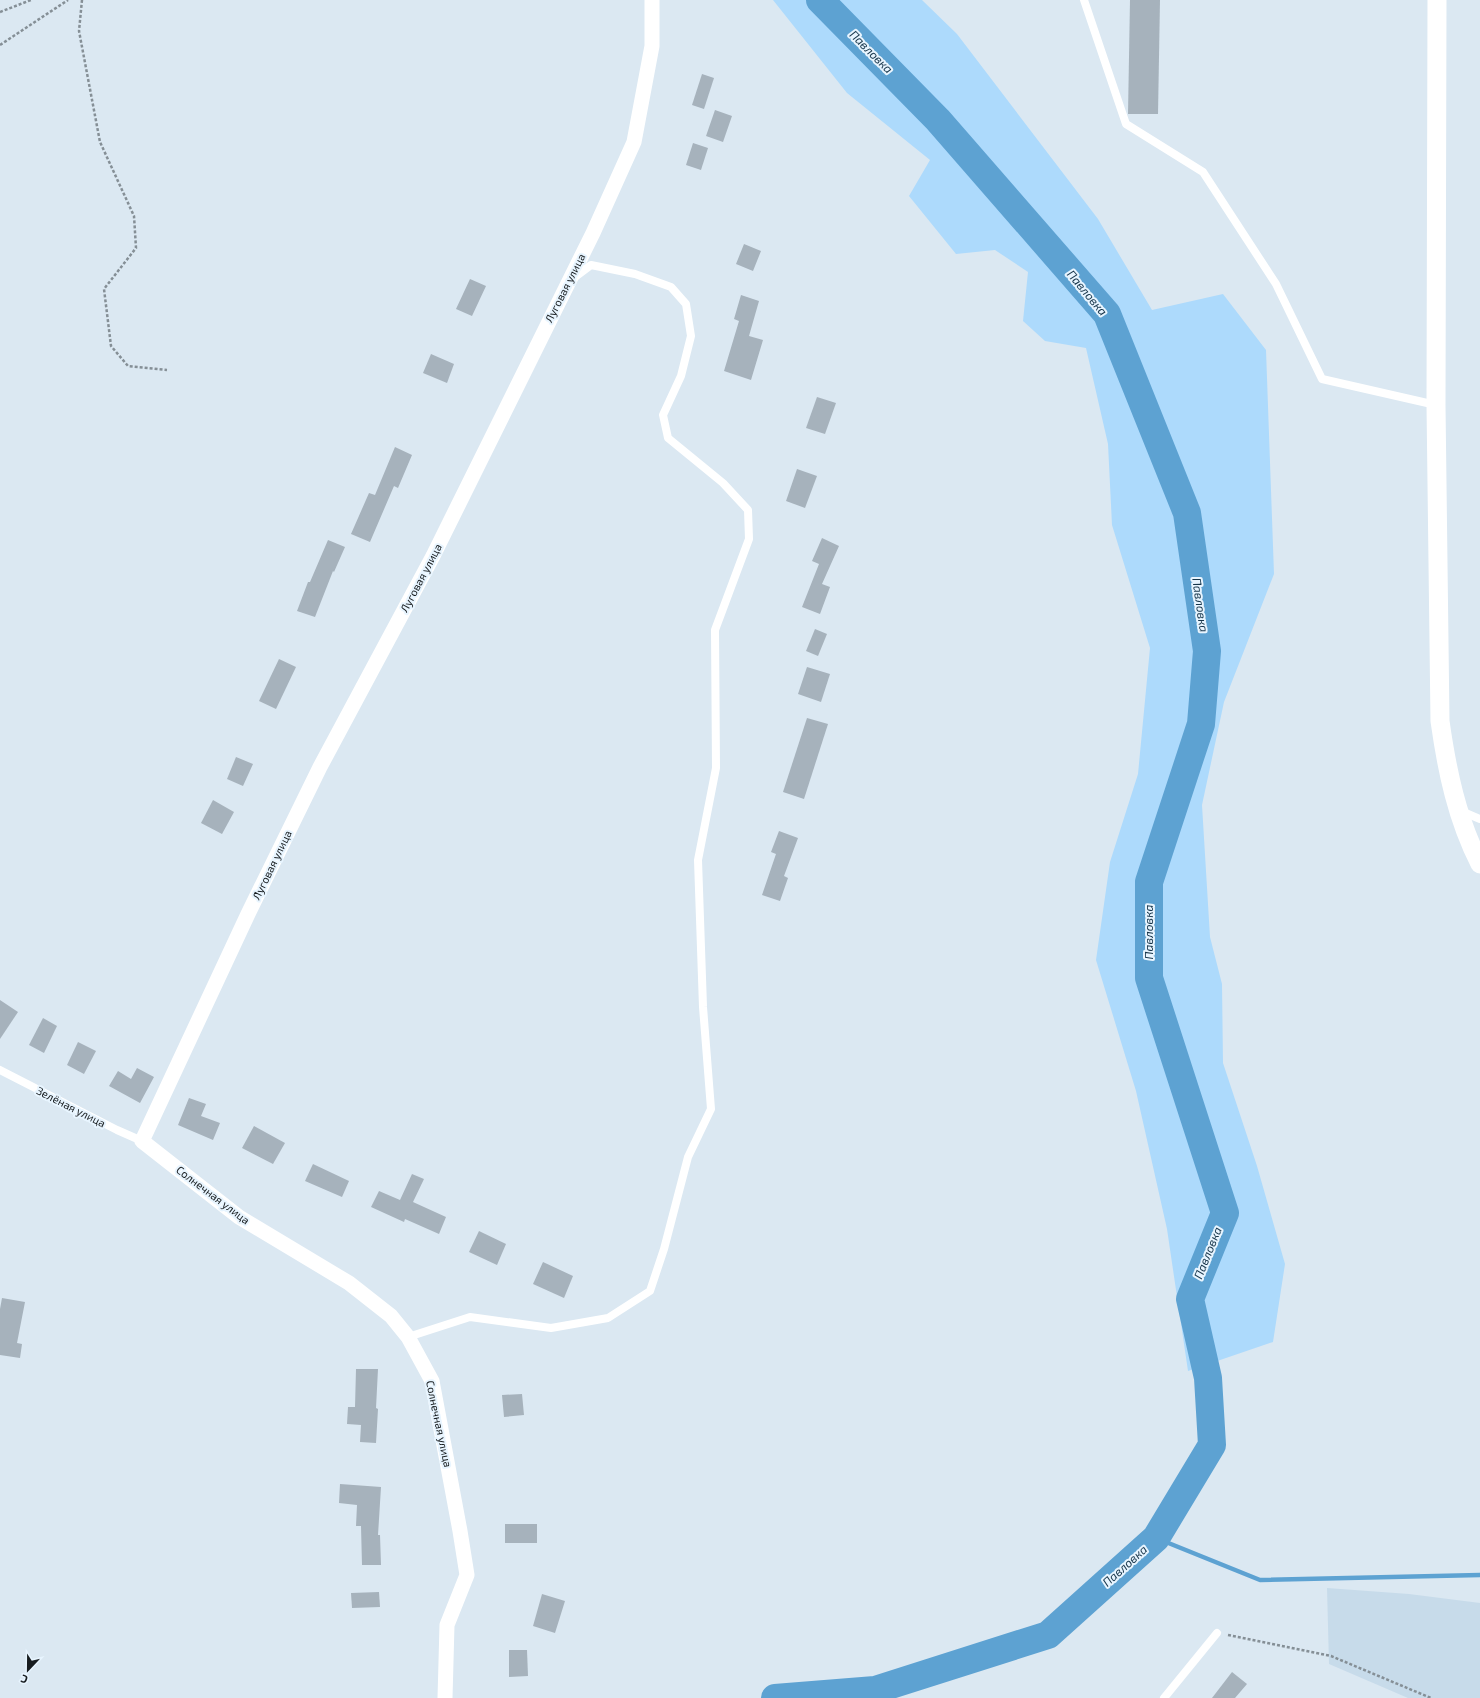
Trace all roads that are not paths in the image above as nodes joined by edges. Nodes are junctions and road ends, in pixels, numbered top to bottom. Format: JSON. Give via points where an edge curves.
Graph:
{"nodes":[{"id":1,"x":652,"y":0,"type":"edge"},
{"id":2,"x":1084,"y":0,"type":"edge"},
{"id":3,"x":1437,"y":0,"type":"edge"},
{"id":4,"x":568,"y":282,"type":"junction"},
{"id":5,"x":1436,"y":405,"type":"junction"},
{"id":6,"x":1457,"y":809,"type":"junction"},
{"id":7,"x":1480,"y":819,"type":"edge"},
{"id":8,"x":1480,"y":864,"type":"edge"},
{"id":9,"x":0,"y":1070,"type":"edge"},
{"id":10,"x":142,"y":1141,"type":"junction"},
{"id":11,"x":408,"y":1337,"type":"junction"},
{"id":12,"x":1217,"y":1633,"type":"road end"},
{"id":13,"x":445,"y":1698,"type":"edge"},
{"id":14,"x":1164,"y":1698,"type":"edge"}],
"edges":[{"from":1,"to":4,"type":"street","name":"Луговая улица","via":[[652,46],[634,142]]},
{"from":2,"to":5,"type":"lane","via":[[1126,124],[1203,172],[1276,284],[1322,379]]},
{"from":3,"to":5,"type":"street"},
{"from":4,"to":10,"type":"street","name":"Луговая улица","via":[[433,556],[320,767]]},
{"from":4,"to":11,"type":"lane","via":[[591,265],[636,274],[671,287],[686,304],[691,336],[681,376],[663,415],[668,438],[723,483],[748,510],[749,539],[715,630],[716,768],[698,860],[703,1007],[711,1109],[688,1157],[664,1249],[650,1291],[608,1318],[551,1328],[470,1317]]},
{"from":5,"to":6,"type":"street","via":[[1440,721],[1446,764]]},
{"from":6,"to":7,"type":"lane"},
{"from":6,"to":8,"type":"street"},
{"from":9,"to":10,"type":"lane","name":"Зелёная улица"},
{"from":10,"to":11,"type":"street","name":"Солнечная улица","via":[[239,1217],[350,1283],[391,1316]]},
{"from":11,"to":13,"type":"street","name":"Солнечная улица","via":[[432,1381],[467,1575],[447,1625]]},
{"from":12,"to":14,"type":"lane"}]}
